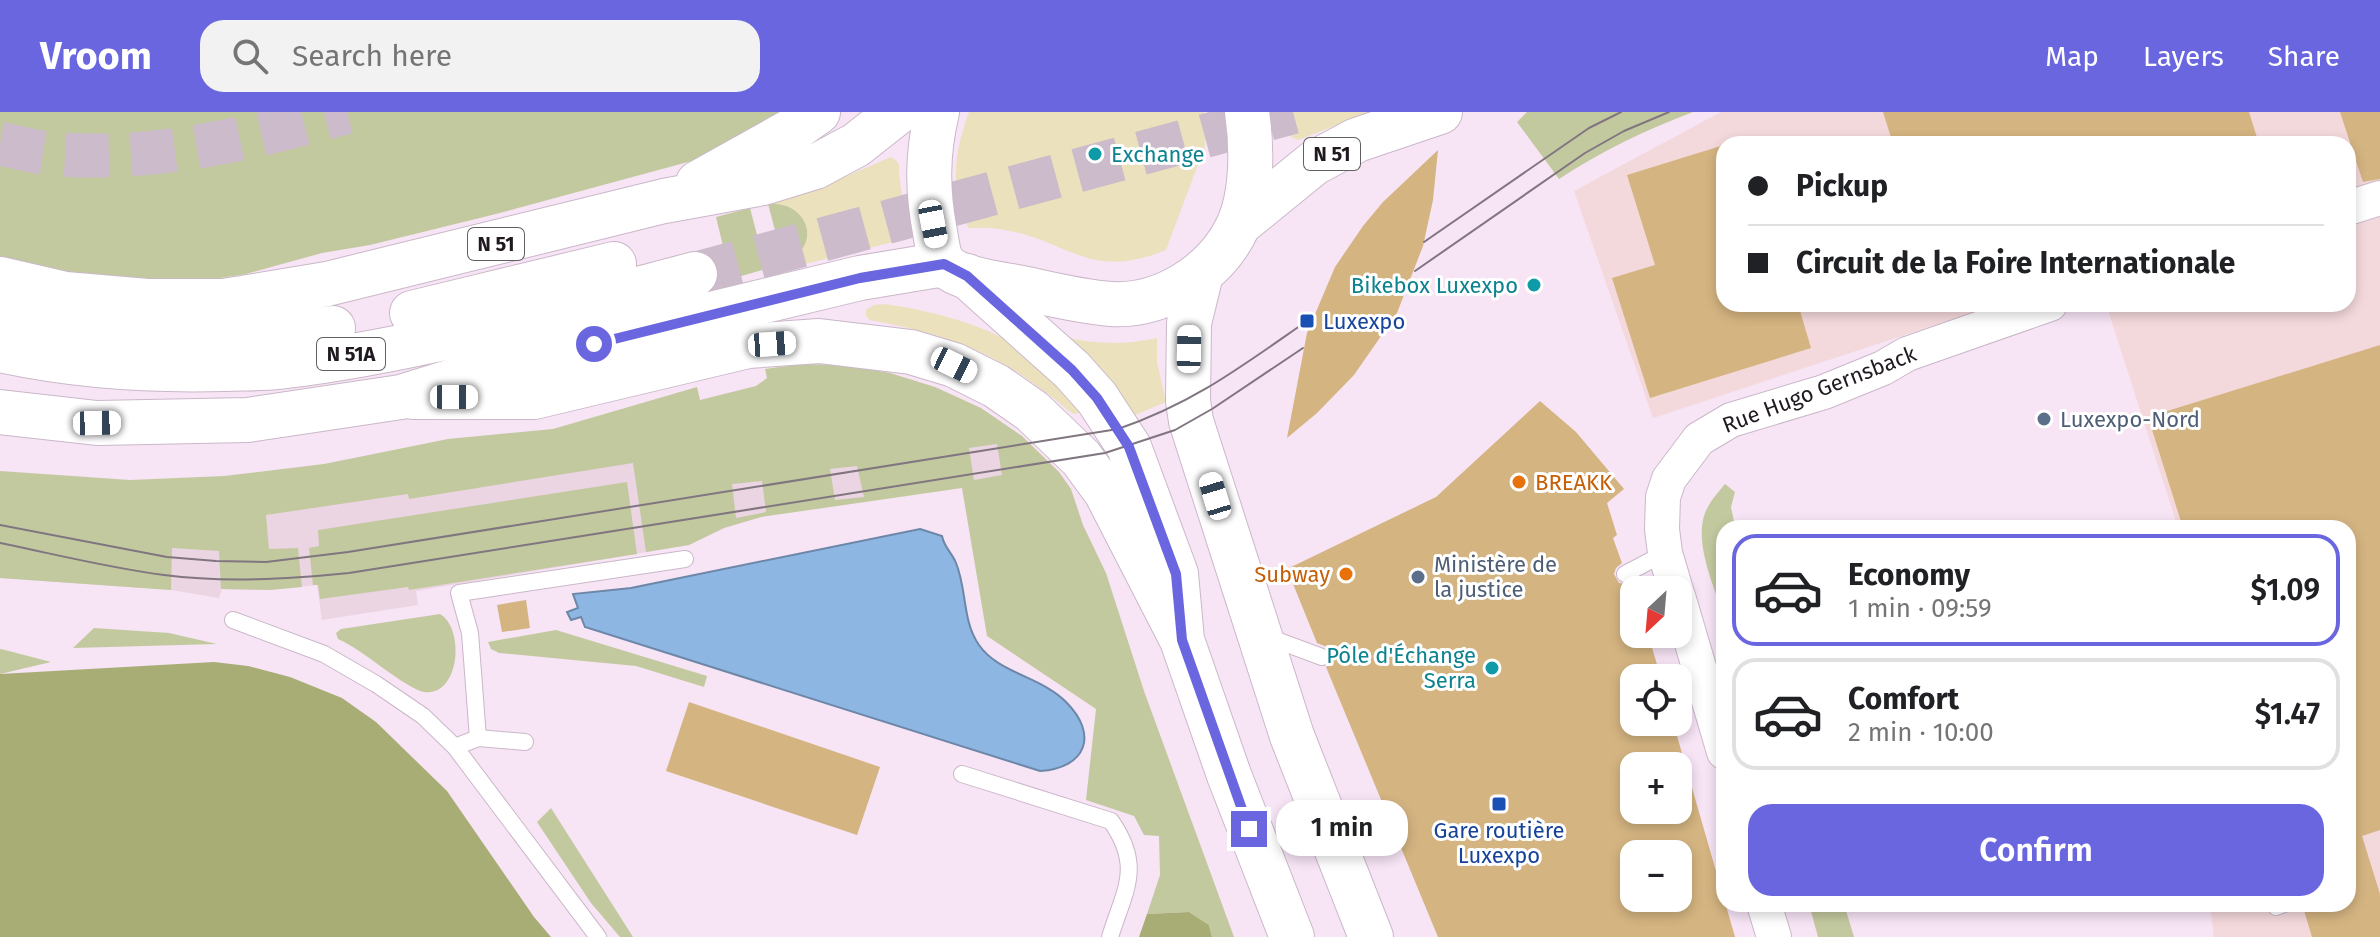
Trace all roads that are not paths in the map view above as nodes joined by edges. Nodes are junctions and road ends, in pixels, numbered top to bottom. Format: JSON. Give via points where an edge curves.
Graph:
{"nodes":[{"id":1,"x":818,"y":112,"type":"edge"},
{"id":2,"x":898,"y":112,"type":"edge"},
{"id":3,"x":937,"y":112,"type":"edge"},
{"id":4,"x":1247,"y":112,"type":"edge"},
{"id":5,"x":1440,"y":112,"type":"edge"},
{"id":6,"x":2380,"y":198,"type":"edge"},
{"id":7,"x":664,"y":201,"type":"junction"},
{"id":8,"x":2356,"y":206,"type":"edge"},
{"id":9,"x":1239,"y":224,"type":"junction"},
{"id":10,"x":955,"y":270,"type":"junction"},
{"id":11,"x":1201,"y":274,"type":"junction"},
{"id":12,"x":0,"y":279,"type":"edge"},
{"id":13,"x":2027,"y":312,"type":"edge"},
{"id":14,"x":0,"y":319,"type":"edge"},
{"id":15,"x":0,"y":350,"type":"edge"},
{"id":16,"x":401,"y":397,"type":"junction"},
{"id":17,"x":9,"y":411,"type":"edge"},
{"id":18,"x":1665,"y":553,"type":"junction"},
{"id":19,"x":685,"y":559,"type":"dead end"},
{"id":20,"x":1625,"y":574,"type":"dead end"},
{"id":21,"x":1672,"y":576,"type":"edge"},
{"id":22,"x":233,"y":620,"type":"dead end"},
{"id":23,"x":1257,"y":632,"type":"junction"},
{"id":24,"x":1182,"y":640,"type":"junction"},
{"id":25,"x":1692,"y":644,"type":"edge"},
{"id":26,"x":1322,"y":657,"type":"dead end"},
{"id":27,"x":1716,"y":725,"type":"edge"},
{"id":28,"x":478,"y":738,"type":"junction"},
{"id":29,"x":525,"y":742,"type":"dead end"},
{"id":30,"x":455,"y":747,"type":"junction"},
{"id":31,"x":962,"y":774,"type":"dead end"},
{"id":32,"x":1766,"y":912,"type":"edge"},
{"id":33,"x":598,"y":937,"type":"edge"},
{"id":34,"x":1110,"y":937,"type":"edge"},
{"id":35,"x":1292,"y":937,"type":"edge"},
{"id":36,"x":1371,"y":937,"type":"edge"},
{"id":37,"x":1774,"y":937,"type":"edge"}],
"edges":[{"from":1,"to":7,"type":"main road","number":"N 51"},
{"from":2,"to":7,"type":"main road","number":"N 51","via":[[856,145],[815,167],[763,183]]},
{"from":3,"to":10,"type":"main road","via":[[928,157],[928,195],[939,252]]},
{"from":4,"to":9,"type":"main road","number":"N 51","via":[[1251,143]]},
{"from":5,"to":9,"type":"main road","number":"N 51","via":[[1357,140],[1314,163]]},
{"from":6,"to":8,"type":"street"},
{"from":7,"to":12,"type":"main road","number":"N 51","via":[[327,284],[224,301],[65,294]]},
{"from":9,"to":11,"type":"main road","number":"N 51"},
{"from":10,"to":11,"type":"main road","number":"N 51","via":[[1112,304],[1171,292]]},
{"from":10,"to":16,"type":"main road","number":"N 51","via":[[860,278]]},
{"from":10,"to":24,"type":"main road","via":[[1072,370],[1129,447],[1176,574]]},
{"from":11,"to":23,"type":"main road","via":[[1189,323],[1191,421]]},
{"from":13,"to":18,"type":"street","name":"Rue Hugo Gernsback","via":[[1907,354],[1824,392],[1731,420],[1699,439],[1669,479],[1663,497]]},
{"from":14,"to":15,"type":"main road","number":"N 51A","via":[[117,336],[276,336],[693,260],[493,327],[277,367],[115,367]]},
{"from":16,"to":17,"type":"main road","number":"N 51","via":[[248,420],[97,423]]},
{"from":16,"to":24,"type":"main road","via":[[534,397],[748,346],[819,341],[911,352],[954,365],[996,386],[1065,440],[1106,492]]},
{"from":18,"to":20,"type":"lane"},
{"from":18,"to":21,"type":"street","name":"Rue Hugo Gernsback"},
{"from":19,"to":28,"type":"lane","via":[[459,593],[470,633]]},
{"from":22,"to":30,"type":"lane","via":[[324,654],[363,676],[423,716]]},
{"from":23,"to":26,"type":"lane"},
{"from":23,"to":36,"type":"main road"},
{"from":24,"to":35,"type":"main road"},
{"from":25,"to":27,"type":"street","name":"Rue Hugo Gernsback"},
{"from":28,"to":29,"type":"lane"},
{"from":28,"to":30,"type":"lane"},
{"from":30,"to":33,"type":"lane"},
{"from":31,"to":34,"type":"lane","via":[[1111,821],[1125,841],[1130,874]]},
{"from":32,"to":37,"type":"street"}]}
